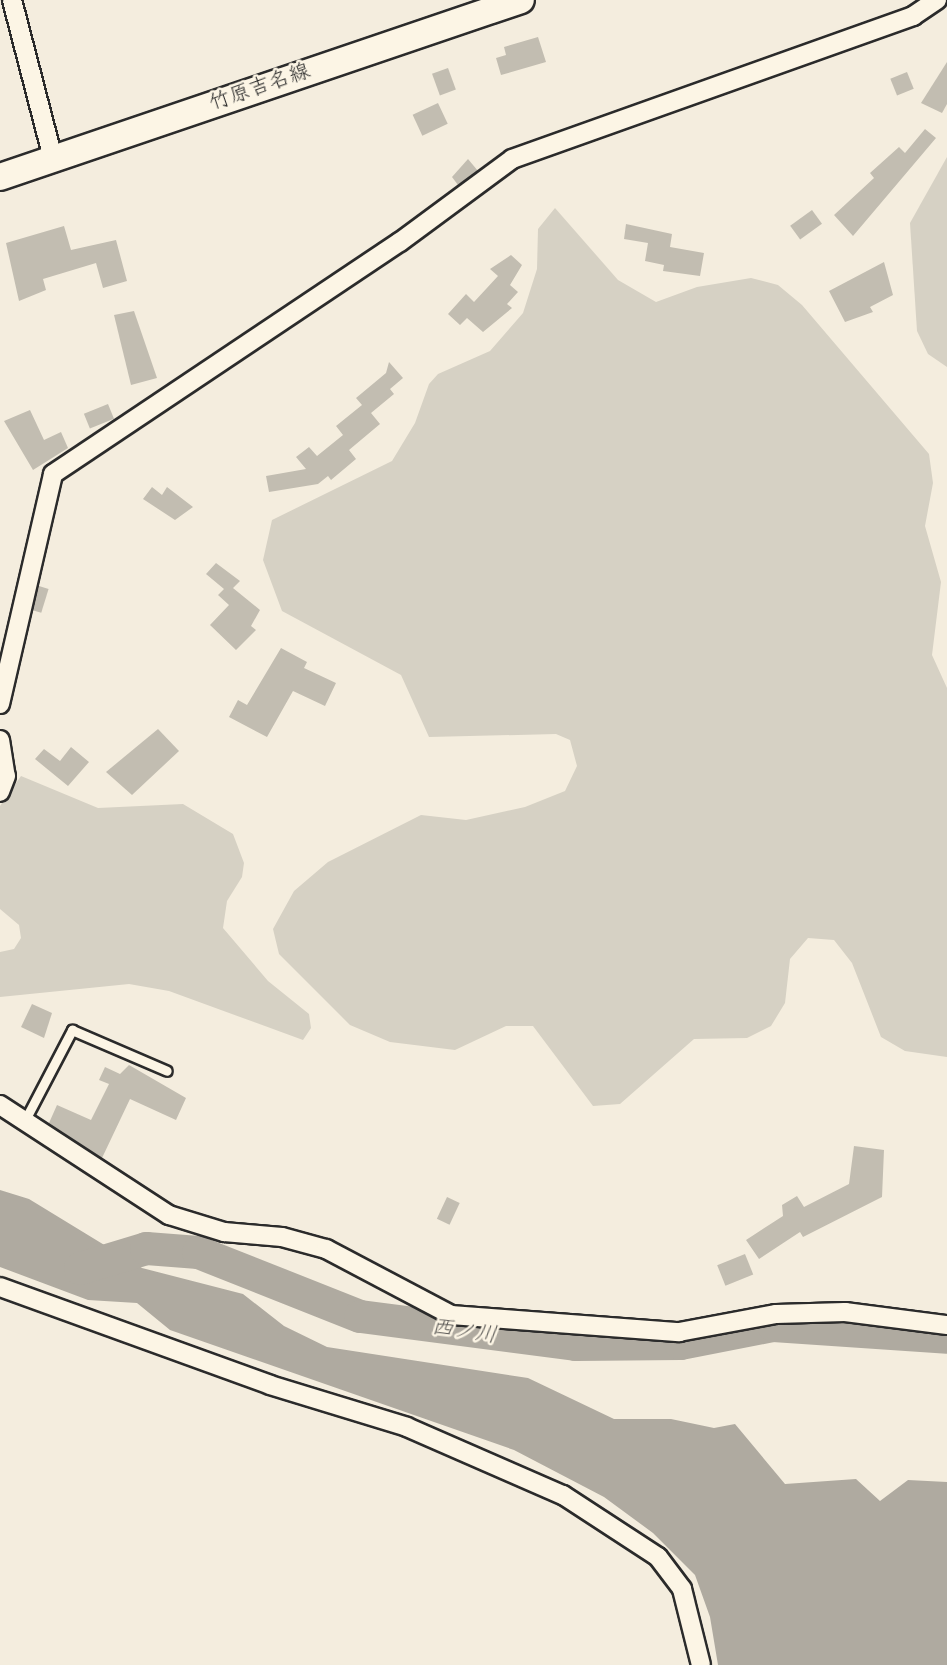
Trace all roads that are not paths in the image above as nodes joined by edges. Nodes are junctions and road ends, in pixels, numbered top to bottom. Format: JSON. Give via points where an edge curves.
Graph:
{"nodes":[{"id":1,"x":12,"y":0,"type":"edge"},
{"id":2,"x":521,"y":0,"type":"edge"},
{"id":3,"x":937,"y":0,"type":"edge"},
{"id":4,"x":53,"y":158,"type":"junction"},
{"id":5,"x":0,"y":177,"type":"edge"},
{"id":6,"x":0,"y":704,"type":"edge"},
{"id":7,"x":0,"y":740,"type":"edge"},
{"id":8,"x":0,"y":792,"type":"edge"},
{"id":9,"x":167,"y":1071,"type":"dead end"},
{"id":10,"x":0,"y":1105,"type":"edge"},
{"id":11,"x":25,"y":1120,"type":"junction"},
{"id":12,"x":0,"y":1287,"type":"edge"},
{"id":13,"x":947,"y":1325,"type":"edge"},
{"id":14,"x":700,"y":1665,"type":"edge"}],
"edges":[{"from":1,"to":4,"type":"street"},
{"from":2,"to":4,"type":"main road","name":"竹原吉名線"},
{"from":3,"to":6,"type":"street","via":[[913,16],[512,159],[400,242],[53,474]]},
{"from":4,"to":5,"type":"main road","name":"竹原吉名線"},
{"from":7,"to":8,"type":"street","via":[[6,776]]},
{"from":9,"to":11,"type":"lane","via":[[72,1030]]},
{"from":10,"to":11,"type":"street"},
{"from":11,"to":13,"type":"street","via":[[84,1165],[169,1215],[224,1232],[282,1237],[326,1249],[451,1315],[679,1332],[776,1314],[845,1312]]},
{"from":12,"to":14,"type":"street","via":[[270,1385],[406,1427],[563,1495],[658,1557],[682,1589]]}]}
